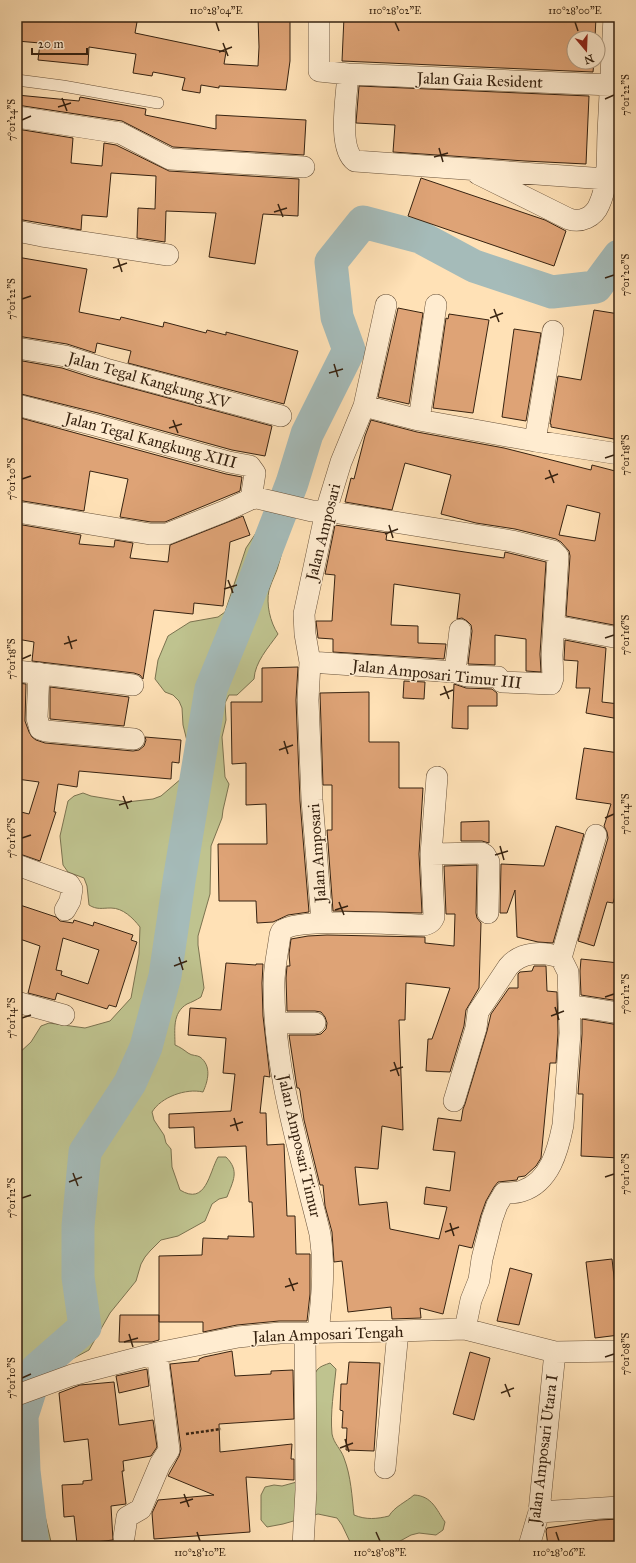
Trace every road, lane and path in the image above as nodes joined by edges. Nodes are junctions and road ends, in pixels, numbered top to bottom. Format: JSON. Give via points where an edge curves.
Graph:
{"nodes":[{"id":1,"x":319,"y":17,"type":"edge"},
{"id":2,"x":614,"y":17,"type":"edge"},
{"id":3,"x":348,"y":74,"type":"junction"},
{"id":4,"x":17,"y":80,"type":"edge"},
{"id":5,"x":611,"y":85,"type":"junction"},
{"id":6,"x":158,"y":103,"type":"dead end"},
{"id":7,"x":17,"y":117,"type":"edge"},
{"id":8,"x":304,"y":167,"type":"dead end"},
{"id":9,"x":469,"y":169,"type":"junction"},
{"id":10,"x":606,"y":179,"type":"junction"},
{"id":11,"x":17,"y":231,"type":"edge"},
{"id":12,"x":168,"y":255,"type":"dead end"},
{"id":13,"x":386,"y":304,"type":"dead end"},
{"id":14,"x":436,"y":305,"type":"dead end"},
{"id":15,"x":553,"y":331,"type":"dead end"},
{"id":16,"x":17,"y":348,"type":"edge"},
{"id":17,"x":17,"y":405,"type":"edge"},
{"id":18,"x":364,"y":406,"type":"junction"},
{"id":19,"x":281,"y":416,"type":"dead end"},
{"id":20,"x":419,"y":420,"type":"junction"},
{"id":21,"x":535,"y":441,"type":"junction"},
{"id":22,"x":619,"y":454,"type":"edge"},
{"id":23,"x":256,"y":499,"type":"junction"},
{"id":24,"x":319,"y":511,"type":"junction"},
{"id":25,"x":17,"y":512,"type":"edge"},
{"id":26,"x":555,"y":626,"type":"junction"},
{"id":27,"x":460,"y":630,"type":"dead end"},
{"id":28,"x":619,"y":638,"type":"edge"},
{"id":29,"x":310,"y":662,"type":"junction"},
{"id":30,"x":17,"y":671,"type":"edge"},
{"id":31,"x":455,"y":672,"type":"junction"},
{"id":32,"x":39,"y":673,"type":"junction"},
{"id":33,"x":133,"y":685,"type":"dead end"},
{"id":34,"x":134,"y":739,"type":"dead end"},
{"id":35,"x":437,"y":777,"type":"dead end"},
{"id":36,"x":596,"y":835,"type":"dead end"},
{"id":37,"x":431,"y":854,"type":"junction"},
{"id":38,"x":17,"y":865,"type":"edge"},
{"id":39,"x":65,"y":910,"type":"dead end"},
{"id":40,"x":488,"y":913,"type":"dead end"},
{"id":41,"x":322,"y":922,"type":"junction"},
{"id":42,"x":561,"y":958,"type":"junction"},
{"id":43,"x":17,"y":1002,"type":"edge"},
{"id":44,"x":569,"y":1005,"type":"junction"},
{"id":45,"x":619,"y":1013,"type":"edge"},
{"id":46,"x":64,"y":1015,"type":"dead end"},
{"id":47,"x":276,"y":1022,"type":"junction"},
{"id":48,"x":315,"y":1023,"type":"dead end"},
{"id":49,"x":454,"y":1100,"type":"dead end"},
{"id":50,"x":465,"y":1329,"type":"junction"},
{"id":51,"x":312,"y":1332,"type":"junction"},
{"id":52,"x":398,"y":1332,"type":"junction"},
{"id":53,"x":619,"y":1351,"type":"edge"},
{"id":54,"x":555,"y":1352,"type":"junction"},
{"id":55,"x":157,"y":1353,"type":"junction"},
{"id":56,"x":17,"y":1395,"type":"edge"},
{"id":57,"x":221,"y":1430,"type":"dead end"},
{"id":58,"x":168,"y":1436,"type":"junction"},
{"id":59,"x":385,"y":1468,"type":"dead end"},
{"id":60,"x":619,"y":1507,"type":"edge"},
{"id":61,"x":539,"y":1512,"type":"junction"},
{"id":62,"x":124,"y":1537,"type":"dead end"},
{"id":63,"x":304,"y":1546,"type":"edge"},
{"id":64,"x":529,"y":1546,"type":"edge"}],
"edges":[{"from":1,"to":3,"type":"street","name":"Jalan Gaia Resident","via":[[318,71]]},
{"from":2,"to":5,"type":"street"},
{"from":3,"to":5,"type":"street","name":"Jalan Gaia Resident"},
{"from":3,"to":9,"type":"street","via":[[344,134],[347,152],[351,158],[355,161]]},
{"from":4,"to":6,"type":"lane"},
{"from":5,"to":10,"type":"street"},
{"from":7,"to":8,"type":"street","via":[[120,133],[170,159]]},
{"from":9,"to":10,"type":"street"},
{"from":9,"to":10,"type":"street","via":[[577,221],[586,219],[599,206]]},
{"from":11,"to":12,"type":"street"},
{"from":13,"to":18,"type":"street","name":"Jalan Amposari"},
{"from":14,"to":20,"type":"street"},
{"from":15,"to":21,"type":"street"},
{"from":16,"to":19,"type":"street","name":"Jalan Tegal Kangkung XV","via":[[65,356]]},
{"from":17,"to":23,"type":"street","name":"Jalan Tegal Kangkung XIII","via":[[250,466],[255,473]]},
{"from":18,"to":20,"type":"street"},
{"from":18,"to":24,"type":"street","name":"Jalan Amposari"},
{"from":20,"to":21,"type":"street"},
{"from":21,"to":22,"type":"street"},
{"from":23,"to":24,"type":"street"},
{"from":23,"to":25,"type":"street","via":[[167,534],[150,534]]},
{"from":24,"to":26,"type":"street","via":[[512,541],[553,551],[558,556]]},
{"from":24,"to":29,"type":"street","name":"Jalan Amposari","via":[[304,614]]},
{"from":26,"to":28,"type":"street"},
{"from":26,"to":31,"type":"street","name":"Jalan Amposari Timur III","via":[[552,684],[502,682],[498,677],[467,676]]},
{"from":27,"to":31,"type":"street"},
{"from":29,"to":31,"type":"street","name":"Jalan Amposari Timur III"},
{"from":29,"to":41,"type":"street","name":"Jalan Amposari","via":[[308,700],[312,792]]},
{"from":30,"to":32,"type":"street"},
{"from":32,"to":33,"type":"street"},
{"from":32,"to":34,"type":"street","via":[[37,718],[40,729]]},
{"from":35,"to":37,"type":"street"},
{"from":36,"to":42,"type":"street"},
{"from":37,"to":40,"type":"street","via":[[485,855],[489,862]]},
{"from":37,"to":41,"type":"street","via":[[434,917],[430,923],[421,925]]},
{"from":38,"to":39,"type":"street","via":[[69,884],[72,889]]},
{"from":41,"to":47,"type":"street","name":"Jalan Amposari Timur","via":[[289,927],[283,929],[280,935],[274,982]]},
{"from":42,"to":44,"type":"street","via":[[568,972]]},
{"from":42,"to":49,"type":"street","via":[[550,953],[530,955],[512,961],[508,966],[478,1012],[476,1028]]},
{"from":43,"to":46,"type":"street"},
{"from":44,"to":45,"type":"street"},
{"from":44,"to":50,"type":"street","via":[[570,1033],[563,1125],[558,1146],[542,1179],[522,1192],[504,1194],[497,1205]]},
{"from":47,"to":48,"type":"street"},
{"from":47,"to":51,"type":"street","name":"Jalan Amposari Timur","via":[[288,1108],[320,1234],[323,1256],[322,1295]]},
{"from":50,"to":52,"type":"street","name":"Jalan Amposari Tengah"},
{"from":50,"to":54,"type":"street","name":"Jalan Amposari Tengah"},
{"from":51,"to":52,"type":"street","name":"Jalan Amposari Tengah"},
{"from":51,"to":55,"type":"street","name":"Jalan Amposari Tengah","via":[[238,1337]]},
{"from":51,"to":63,"type":"street","name":"Jalan Amposari Timur"},
{"from":52,"to":59,"type":"street"},
{"from":53,"to":54,"type":"street","name":"Jalan Amposari Tengah"},
{"from":54,"to":61,"type":"street","name":"Jalan Amposari Utara I"},
{"from":55,"to":56,"type":"street","name":"Jalan Amposari Tengah","via":[[72,1375]]},
{"from":55,"to":58,"type":"street"},
{"from":57,"to":58,"type":"path"},
{"from":58,"to":62,"type":"street","via":[[169,1450],[140,1509],[128,1518]]},
{"from":60,"to":61,"type":"street"},
{"from":61,"to":64,"type":"street","name":"Jalan Amposari Utara I"}]}
